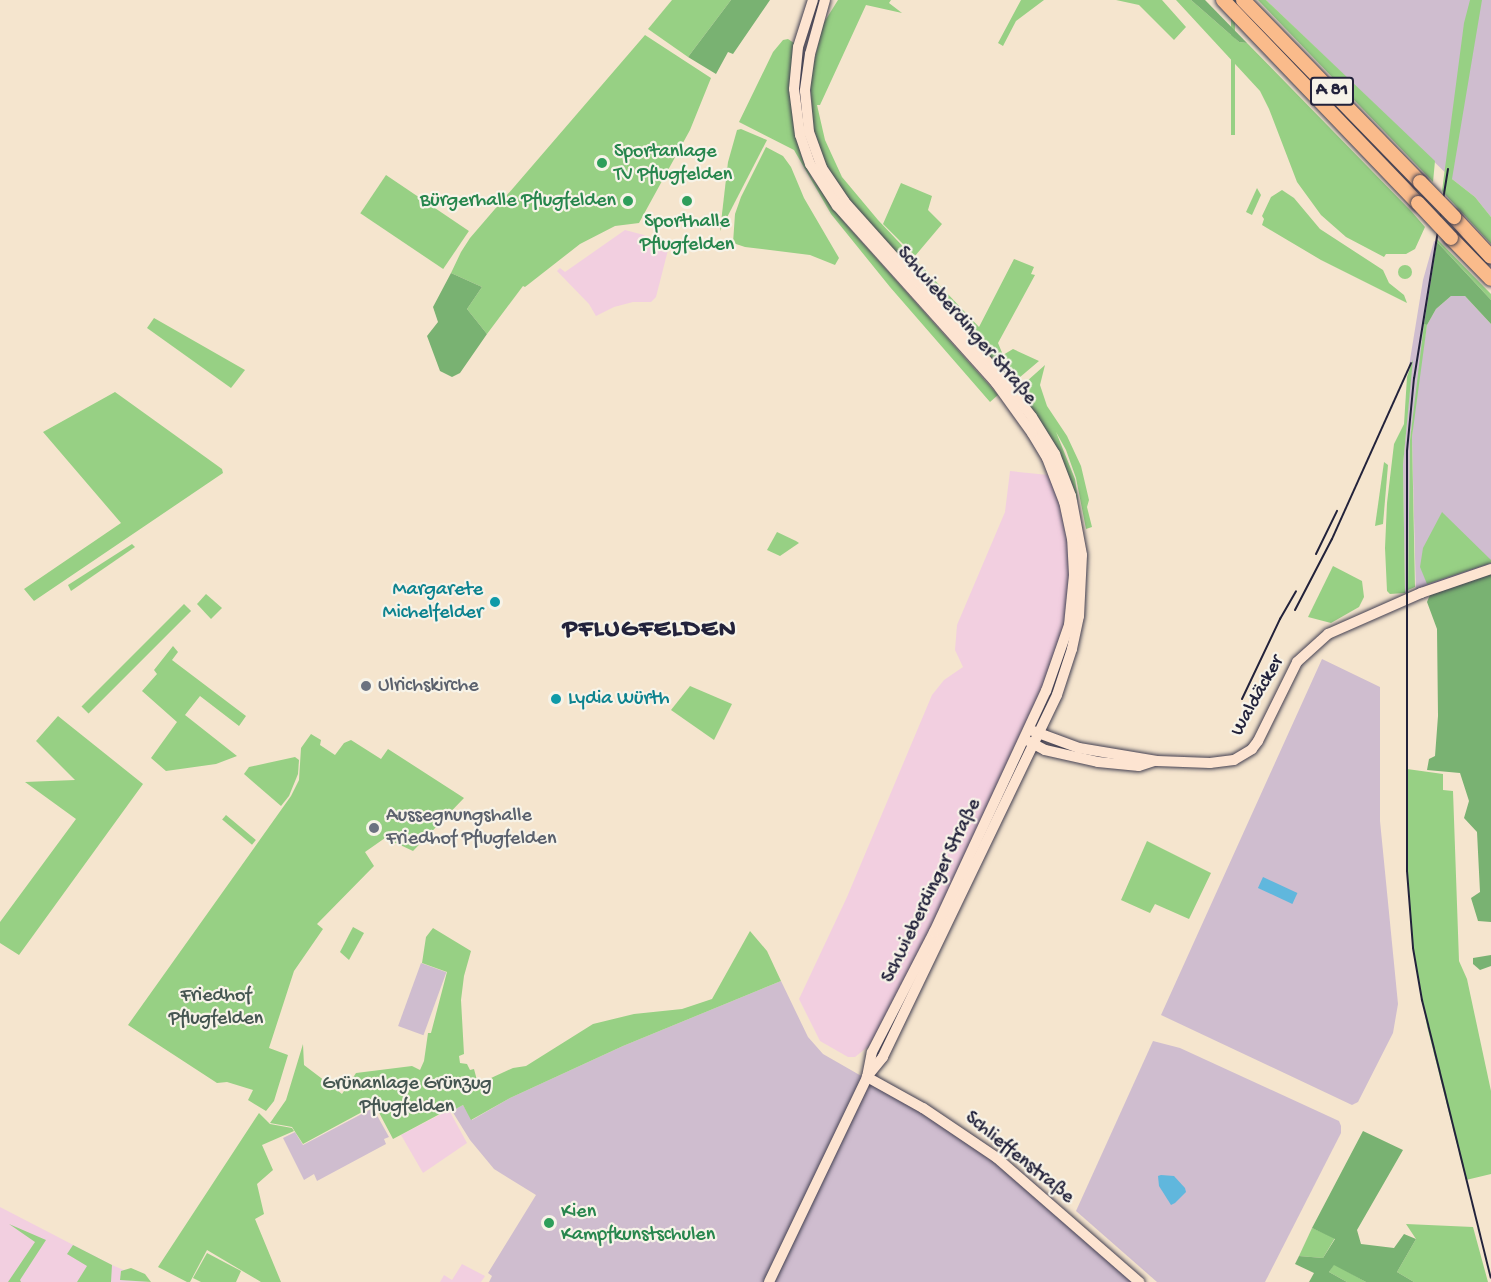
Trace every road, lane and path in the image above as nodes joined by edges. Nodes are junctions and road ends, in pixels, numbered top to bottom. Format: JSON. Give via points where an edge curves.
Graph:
{"nodes":[{"id":1,"x":813,"y":0,"type":"edge"},
{"id":2,"x":825,"y":0,"type":"edge"},
{"id":3,"x":1223,"y":0,"type":"edge"},
{"id":4,"x":1243,"y":0,"type":"edge"},
{"id":5,"x":1491,"y":257,"type":"edge"},
{"id":6,"x":1491,"y":279,"type":"edge"},
{"id":7,"x":1491,"y":569,"type":"edge"},
{"id":8,"x":1027,"y":734,"type":"junction"},
{"id":9,"x":1040,"y":734,"type":"junction"},
{"id":10,"x":1034,"y":745,"type":"junction"},
{"id":11,"x":1157,"y":761,"type":"junction"},
{"id":12,"x":1003,"y":798,"type":"junction"},
{"id":13,"x":867,"y":1077,"type":"junction"},
{"id":14,"x":769,"y":1282,"type":"edge"},
{"id":15,"x":1139,"y":1282,"type":"edge"}],
"edges":[{"from":1,"to":8,"type":"main road","name":"Schwieberdinger Straße","via":[[795,67],[794,101],[800,135],[814,172],[837,206],[1017,410],[1047,458],[1064,502],[1073,555],[1071,609],[1060,655]]},
{"from":2,"to":9,"type":"main road","name":"Schwieberdinger Straße","via":[[807,72],[806,109],[812,142],[827,177],[1023,404],[1055,454],[1071,496],[1082,555],[1079,616],[1063,679]]},
{"from":3,"to":6,"type":"highway","number":"A 81","bridge":true},
{"from":4,"to":5,"type":"highway","number":"A 81","bridge":true},
{"from":7,"to":11,"type":"main road","name":"Waldäcker","via":[[1337,628],[1305,652],[1258,741],[1245,755],[1222,762]]},
{"from":8,"to":9,"type":"main road","name":"Waldäcker"},
{"from":8,"to":10,"type":"main road","name":"Waldäcker"},
{"from":8,"to":12,"type":"main road","name":"Schwieberdinger Straße"},
{"from":9,"to":10,"type":"main road","name":"Schwieberdinger Straße"},
{"from":9,"to":11,"type":"main road","name":"Waldäcker","via":[[1078,748]]},
{"from":10,"to":11,"type":"main road","name":"Waldäcker","via":[[1113,764],[1139,766]]},
{"from":10,"to":12,"type":"main road","name":"Schwieberdinger Straße"},
{"from":12,"to":13,"type":"main road","name":"Schwieberdinger Straße","via":[[903,1004],[883,1057]]},
{"from":13,"to":14,"type":"main road","name":"Schwieberdinger Straße"},
{"from":13,"to":15,"type":"main road","name":"Schlieffenstraße","via":[[923,1108],[997,1158]]}]}
